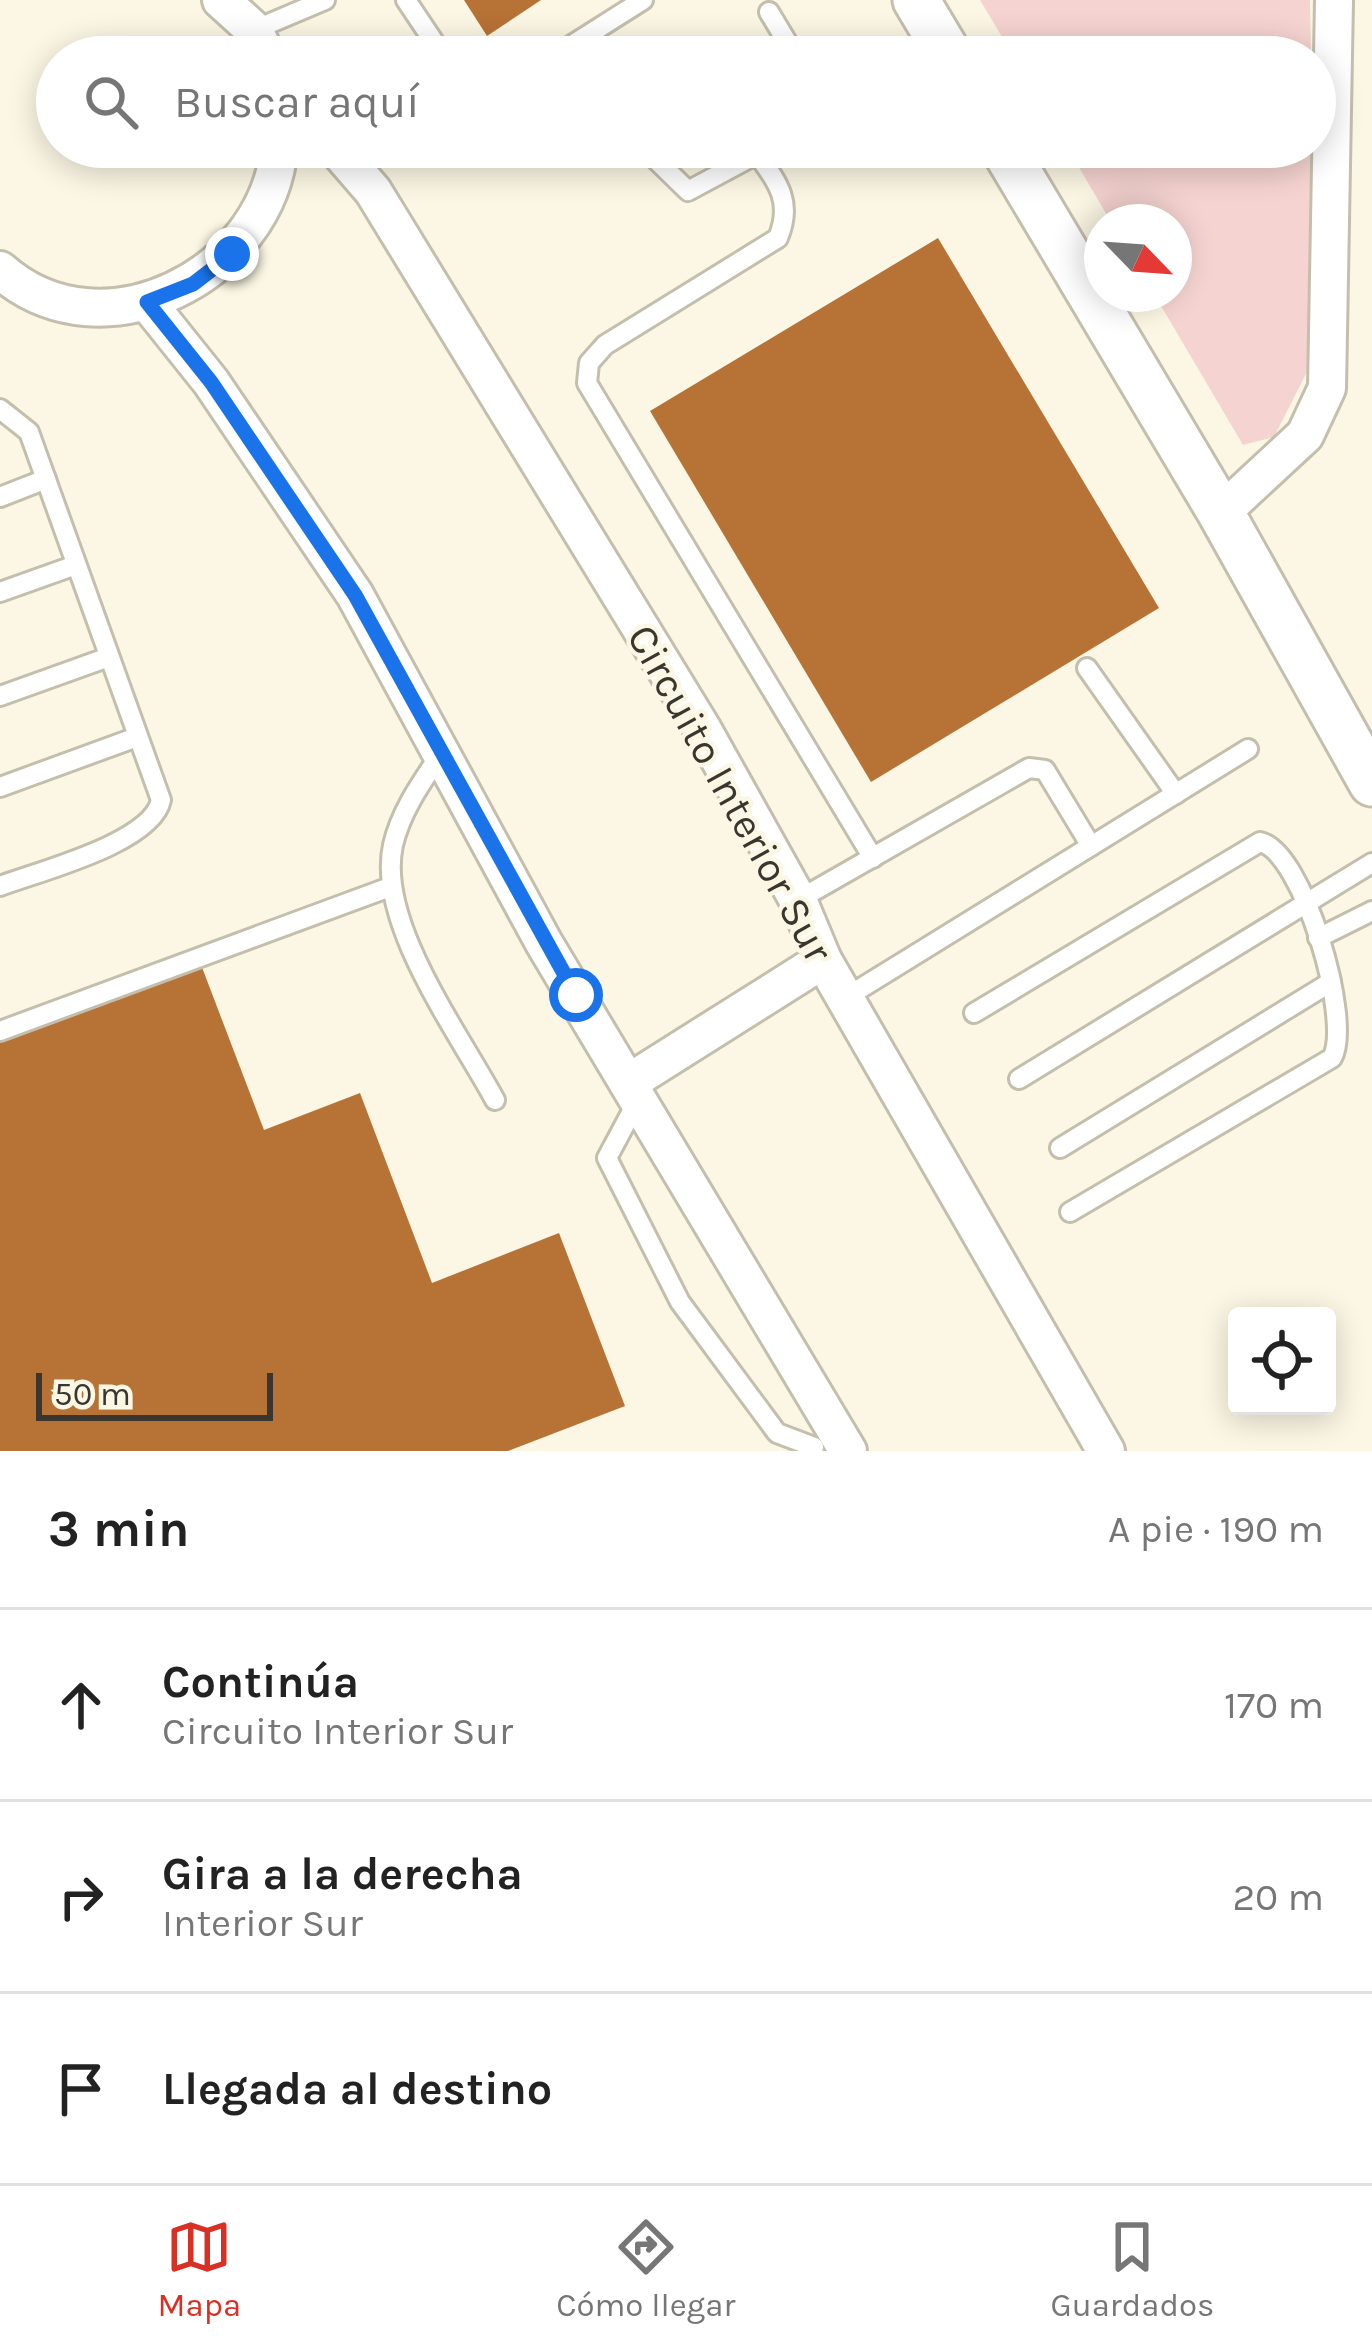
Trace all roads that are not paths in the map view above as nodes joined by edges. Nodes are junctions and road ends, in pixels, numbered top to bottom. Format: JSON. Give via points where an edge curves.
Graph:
{"nodes":[{"id":1,"x":220,"y":0,"type":"edge"},
{"id":2,"x":325,"y":0,"type":"edge"},
{"id":3,"x":406,"y":0,"type":"edge"},
{"id":4,"x":644,"y":0,"type":"edge"},
{"id":5,"x":916,"y":0,"type":"edge"},
{"id":6,"x":1334,"y":0,"type":"edge"},
{"id":7,"x":769,"y":12,"type":"dead end"},
{"id":8,"x":254,"y":36,"type":"edge"},
{"id":9,"x":273,"y":36,"type":"edge"},
{"id":10,"x":430,"y":36,"type":"edge"},
{"id":11,"x":587,"y":36,"type":"edge"},
{"id":12,"x":783,"y":36,"type":"edge"},
{"id":13,"x":937,"y":36,"type":"edge"},
{"id":14,"x":1333,"y":36,"type":"edge"},
{"id":15,"x":273,"y":168,"type":"edge"},
{"id":16,"x":353,"y":168,"type":"edge"},
{"id":17,"x":664,"y":168,"type":"edge"},
{"id":18,"x":731,"y":168,"type":"edge"},
{"id":19,"x":771,"y":168,"type":"edge"},
{"id":20,"x":1016,"y":168,"type":"edge"},
{"id":21,"x":1331,"y":168,"type":"edge"},
{"id":22,"x":0,"y":270,"type":"edge"},
{"id":23,"x":147,"y":302,"type":"junction"},
{"id":24,"x":0,"y":409,"type":"edge"},
{"id":25,"x":46,"y":479,"type":"junction"},
{"id":26,"x":0,"y":497,"type":"edge"},
{"id":27,"x":1221,"y":513,"type":"junction"},
{"id":28,"x":74,"y":566,"type":"junction"},
{"id":29,"x":0,"y":592,"type":"edge"},
{"id":30,"x":106,"y":658,"type":"junction"},
{"id":31,"x":1087,"y":668,"type":"dead end"},
{"id":32,"x":0,"y":696,"type":"edge"},
{"id":33,"x":137,"y":737,"type":"junction"},
{"id":34,"x":1248,"y":749,"type":"dead end"},
{"id":35,"x":440,"y":755,"type":"junction"},
{"id":36,"x":1371,"y":779,"type":"edge"},
{"id":37,"x":0,"y":787,"type":"edge"},
{"id":38,"x":1176,"y":794,"type":"junction"},
{"id":39,"x":1091,"y":846,"type":"junction"},
{"id":40,"x":872,"y":858,"type":"junction"},
{"id":41,"x":1372,"y":863,"type":"edge"},
{"id":42,"x":0,"y":886,"type":"edge"},
{"id":43,"x":390,"y":887,"type":"junction"},
{"id":44,"x":798,"y":900,"type":"junction"},
{"id":45,"x":1308,"y":902,"type":"junction"},
{"id":46,"x":1372,"y":911,"type":"edge"},
{"id":47,"x":1318,"y":938,"type":"junction"},
{"id":48,"x":823,"y":960,"type":"junction"},
{"id":49,"x":1331,"y":982,"type":"junction"},
{"id":50,"x":844,"y":998,"type":"junction"},
{"id":51,"x":974,"y":1013,"type":"dead end"},
{"id":52,"x":0,"y":1031,"type":"edge"},
{"id":53,"x":1019,"y":1079,"type":"dead end"},
{"id":54,"x":633,"y":1091,"type":"junction"},
{"id":55,"x":495,"y":1100,"type":"dead end"},
{"id":56,"x":1060,"y":1148,"type":"dead end"},
{"id":57,"x":1070,"y":1212,"type":"dead end"},
{"id":58,"x":825,"y":1440,"type":"edge"},
{"id":59,"x":1106,"y":1451,"type":"edge"}],
"edges":[{"from":1,"to":8,"type":"street"},
{"from":2,"to":9,"type":"lane"},
{"from":3,"to":10,"type":"lane"},
{"from":4,"to":11,"type":"lane"},
{"from":5,"to":13,"type":"street"},
{"from":6,"to":14,"type":"street"},
{"from":7,"to":12,"type":"lane"},
{"from":15,"to":23,"type":"street","via":[[260,214],[232,254],[193,284]]},
{"from":16,"to":44,"type":"street","name":"Circuito Interior Sur","via":[[703,730]]},
{"from":17,"to":18,"type":"lane","via":[[688,191]]},
{"from":19,"to":40,"type":"lane","via":[[786,206],[778,238],[605,345],[589,363],[587,383]]},
{"from":20,"to":27,"type":"street"},
{"from":21,"to":27,"type":"street","via":[[1327,388],[1305,435]]},
{"from":22,"to":23,"type":"street","via":[[51,298],[98,307]]},
{"from":23,"to":35,"type":"street","via":[[355,595]]},
{"from":24,"to":25,"type":"lane","via":[[29,432]]},
{"from":25,"to":26,"type":"lane"},
{"from":25,"to":28,"type":"lane"},
{"from":27,"to":36,"type":"street"},
{"from":28,"to":29,"type":"lane"},
{"from":28,"to":30,"type":"lane"},
{"from":30,"to":32,"type":"lane"},
{"from":30,"to":33,"type":"lane"},
{"from":31,"to":38,"type":"lane"},
{"from":33,"to":37,"type":"lane"},
{"from":33,"to":42,"type":"lane","via":[[161,800],[151,823]]},
{"from":34,"to":38,"type":"lane"},
{"from":35,"to":43,"type":"lane","via":[[410,800],[393,845]]},
{"from":35,"to":54,"type":"street"},
{"from":38,"to":39,"type":"lane"},
{"from":39,"to":40,"type":"lane","via":[[1045,770],[1034,768]]},
{"from":39,"to":50,"type":"lane"},
{"from":40,"to":44,"type":"lane"},
{"from":41,"to":45,"type":"lane"},
{"from":43,"to":52,"type":"lane"},
{"from":43,"to":55,"type":"lane","via":[[407,939]]},
{"from":44,"to":48,"type":"street","name":"Circuito Interior Sur"},
{"from":45,"to":47,"type":"lane"},
{"from":45,"to":51,"type":"lane","via":[[1274,847],[1260,842]]},
{"from":45,"to":53,"type":"lane"},
{"from":46,"to":47,"type":"lane"},
{"from":47,"to":49,"type":"lane"},
{"from":48,"to":50,"type":"street","name":"Circuito Interior Sur"},
{"from":48,"to":54,"type":"street"},
{"from":49,"to":56,"type":"lane"},
{"from":49,"to":57,"type":"lane","via":[[1338,1041],[1324,1066]]},
{"from":50,"to":59,"type":"street","name":"Circuito Interior Sur"},
{"from":54,"to":58,"type":"street"},
{"from":54,"to":58,"type":"lane","via":[[607,1158],[680,1302],[777,1433]]}]}
